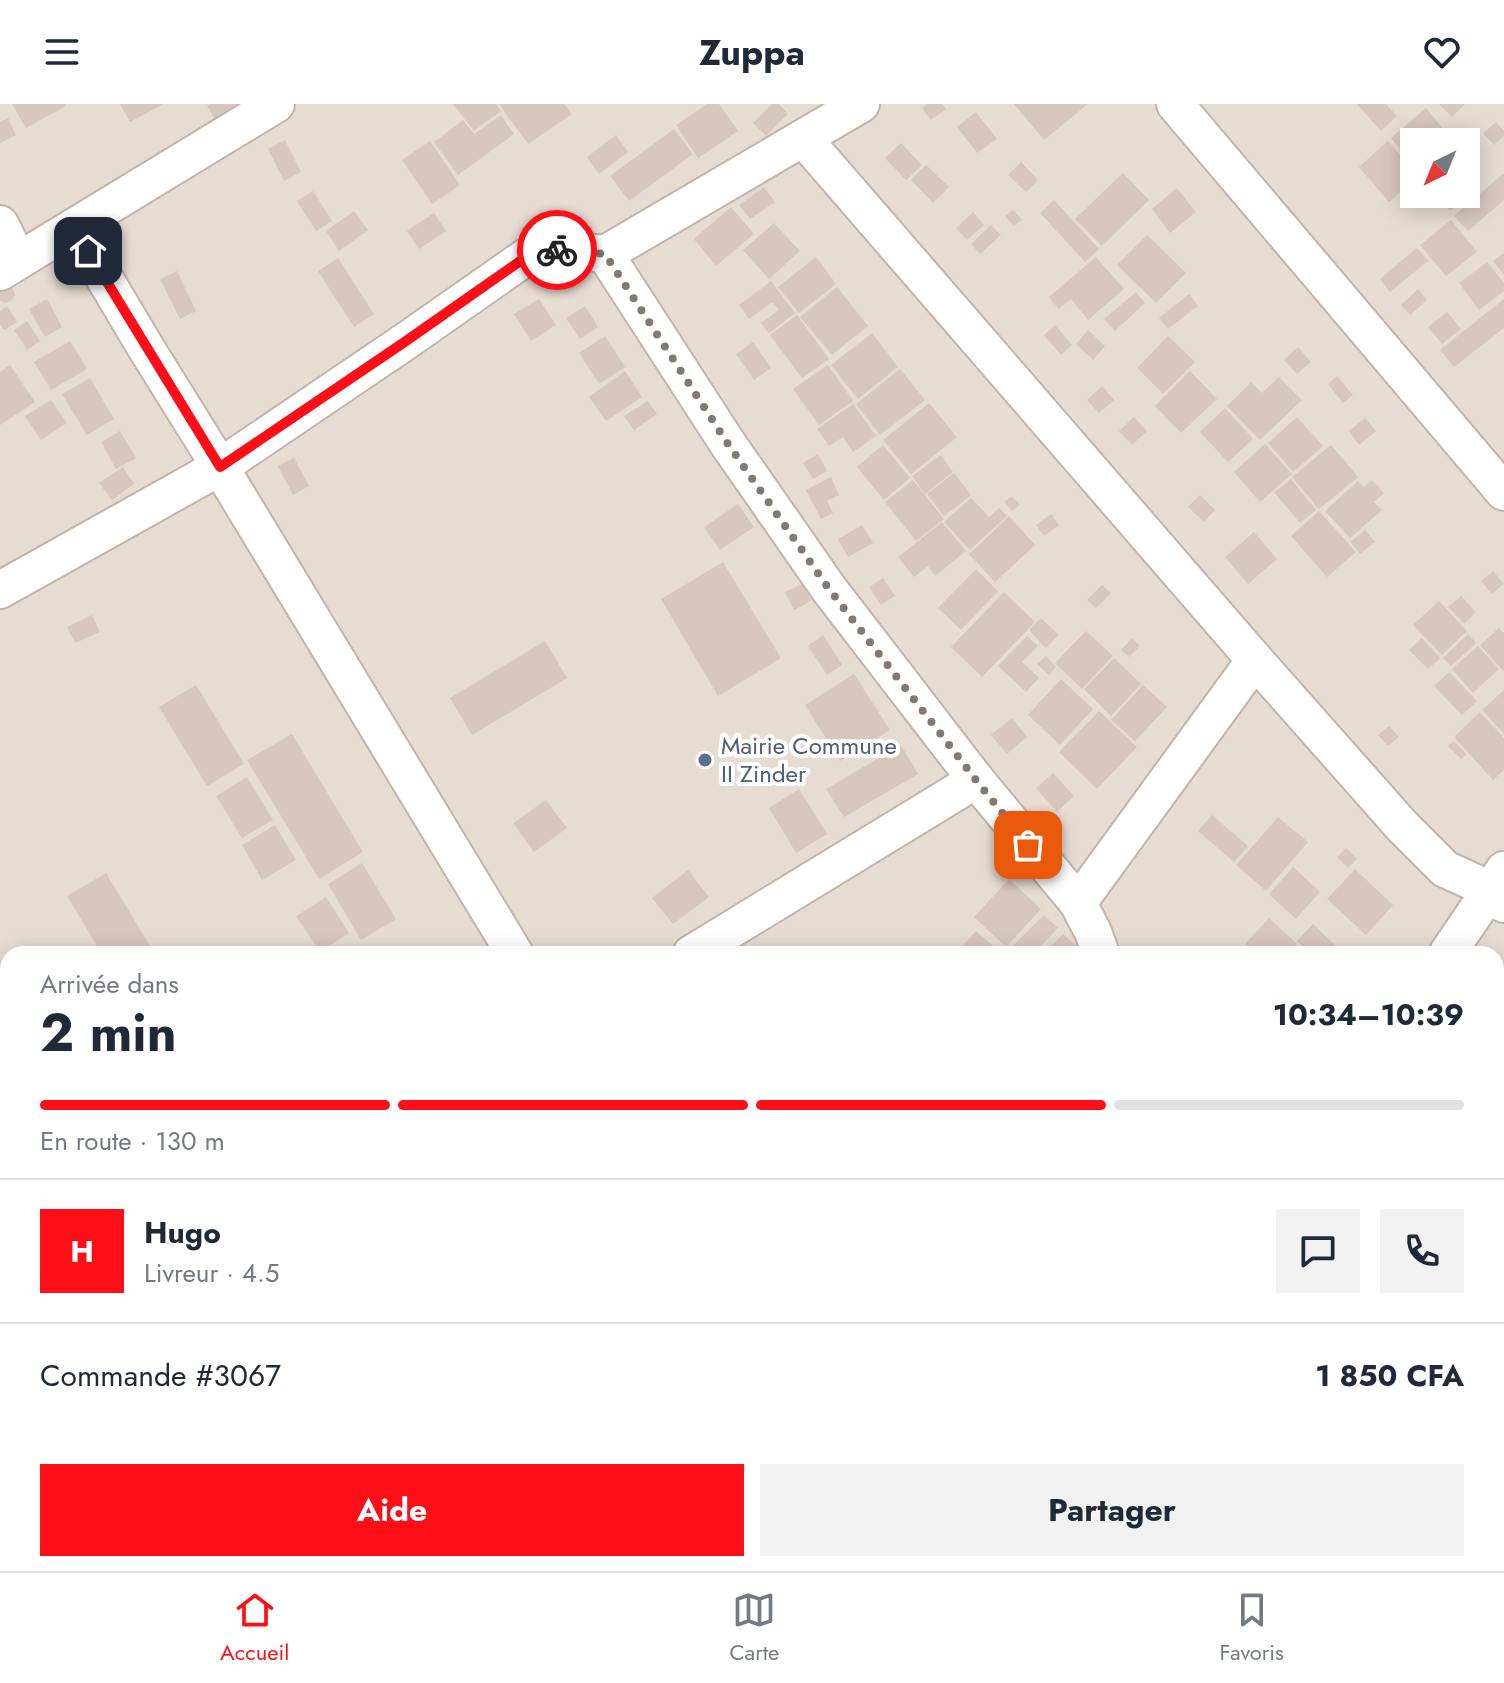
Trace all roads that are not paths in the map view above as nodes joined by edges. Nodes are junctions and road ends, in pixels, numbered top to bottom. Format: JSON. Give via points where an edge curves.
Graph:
{"nodes":[{"id":1,"x":276,"y":104,"type":"edge"},
{"id":2,"x":861,"y":104,"type":"edge"},
{"id":3,"x":1175,"y":104,"type":"edge"},
{"id":4,"x":803,"y":138,"type":"junction"},
{"id":5,"x":0,"y":224,"type":"edge"},
{"id":6,"x":74,"y":227,"type":"junction"},
{"id":7,"x":605,"y":254,"type":"junction"},
{"id":8,"x":9,"y":266,"type":"edge"},
{"id":9,"x":220,"y":467,"type":"junction"},
{"id":10,"x":1504,"y":492,"type":"edge"},
{"id":11,"x":0,"y":590,"type":"edge"},
{"id":12,"x":1255,"y":660,"type":"junction"},
{"id":13,"x":976,"y":780,"type":"junction"},
{"id":14,"x":1500,"y":888,"type":"edge"},
{"id":15,"x":1078,"y":903,"type":"junction"},
{"id":16,"x":498,"y":946,"type":"edge"},
{"id":17,"x":704,"y":946,"type":"edge"},
{"id":18,"x":1098,"y":946,"type":"edge"},
{"id":19,"x":1453,"y":946,"type":"edge"}],
"edges":[{"from":1,"to":6,"type":"street"},
{"from":2,"to":4,"type":"street"},
{"from":3,"to":10,"type":"street"},
{"from":4,"to":7,"type":"street"},
{"from":4,"to":12,"type":"street"},
{"from":5,"to":8,"type":"street"},
{"from":6,"to":8,"type":"street"},
{"from":6,"to":9,"type":"street"},
{"from":7,"to":9,"type":"street","via":[[560,250],[526,257]]},
{"from":7,"to":13,"type":"street","via":[[829,589]]},
{"from":9,"to":11,"type":"street"},
{"from":9,"to":16,"type":"street"},
{"from":12,"to":14,"type":"street","via":[[1445,869]]},
{"from":12,"to":15,"type":"street"},
{"from":13,"to":15,"type":"street"},
{"from":13,"to":17,"type":"street"},
{"from":14,"to":19,"type":"street"},
{"from":15,"to":18,"type":"street"}]}
